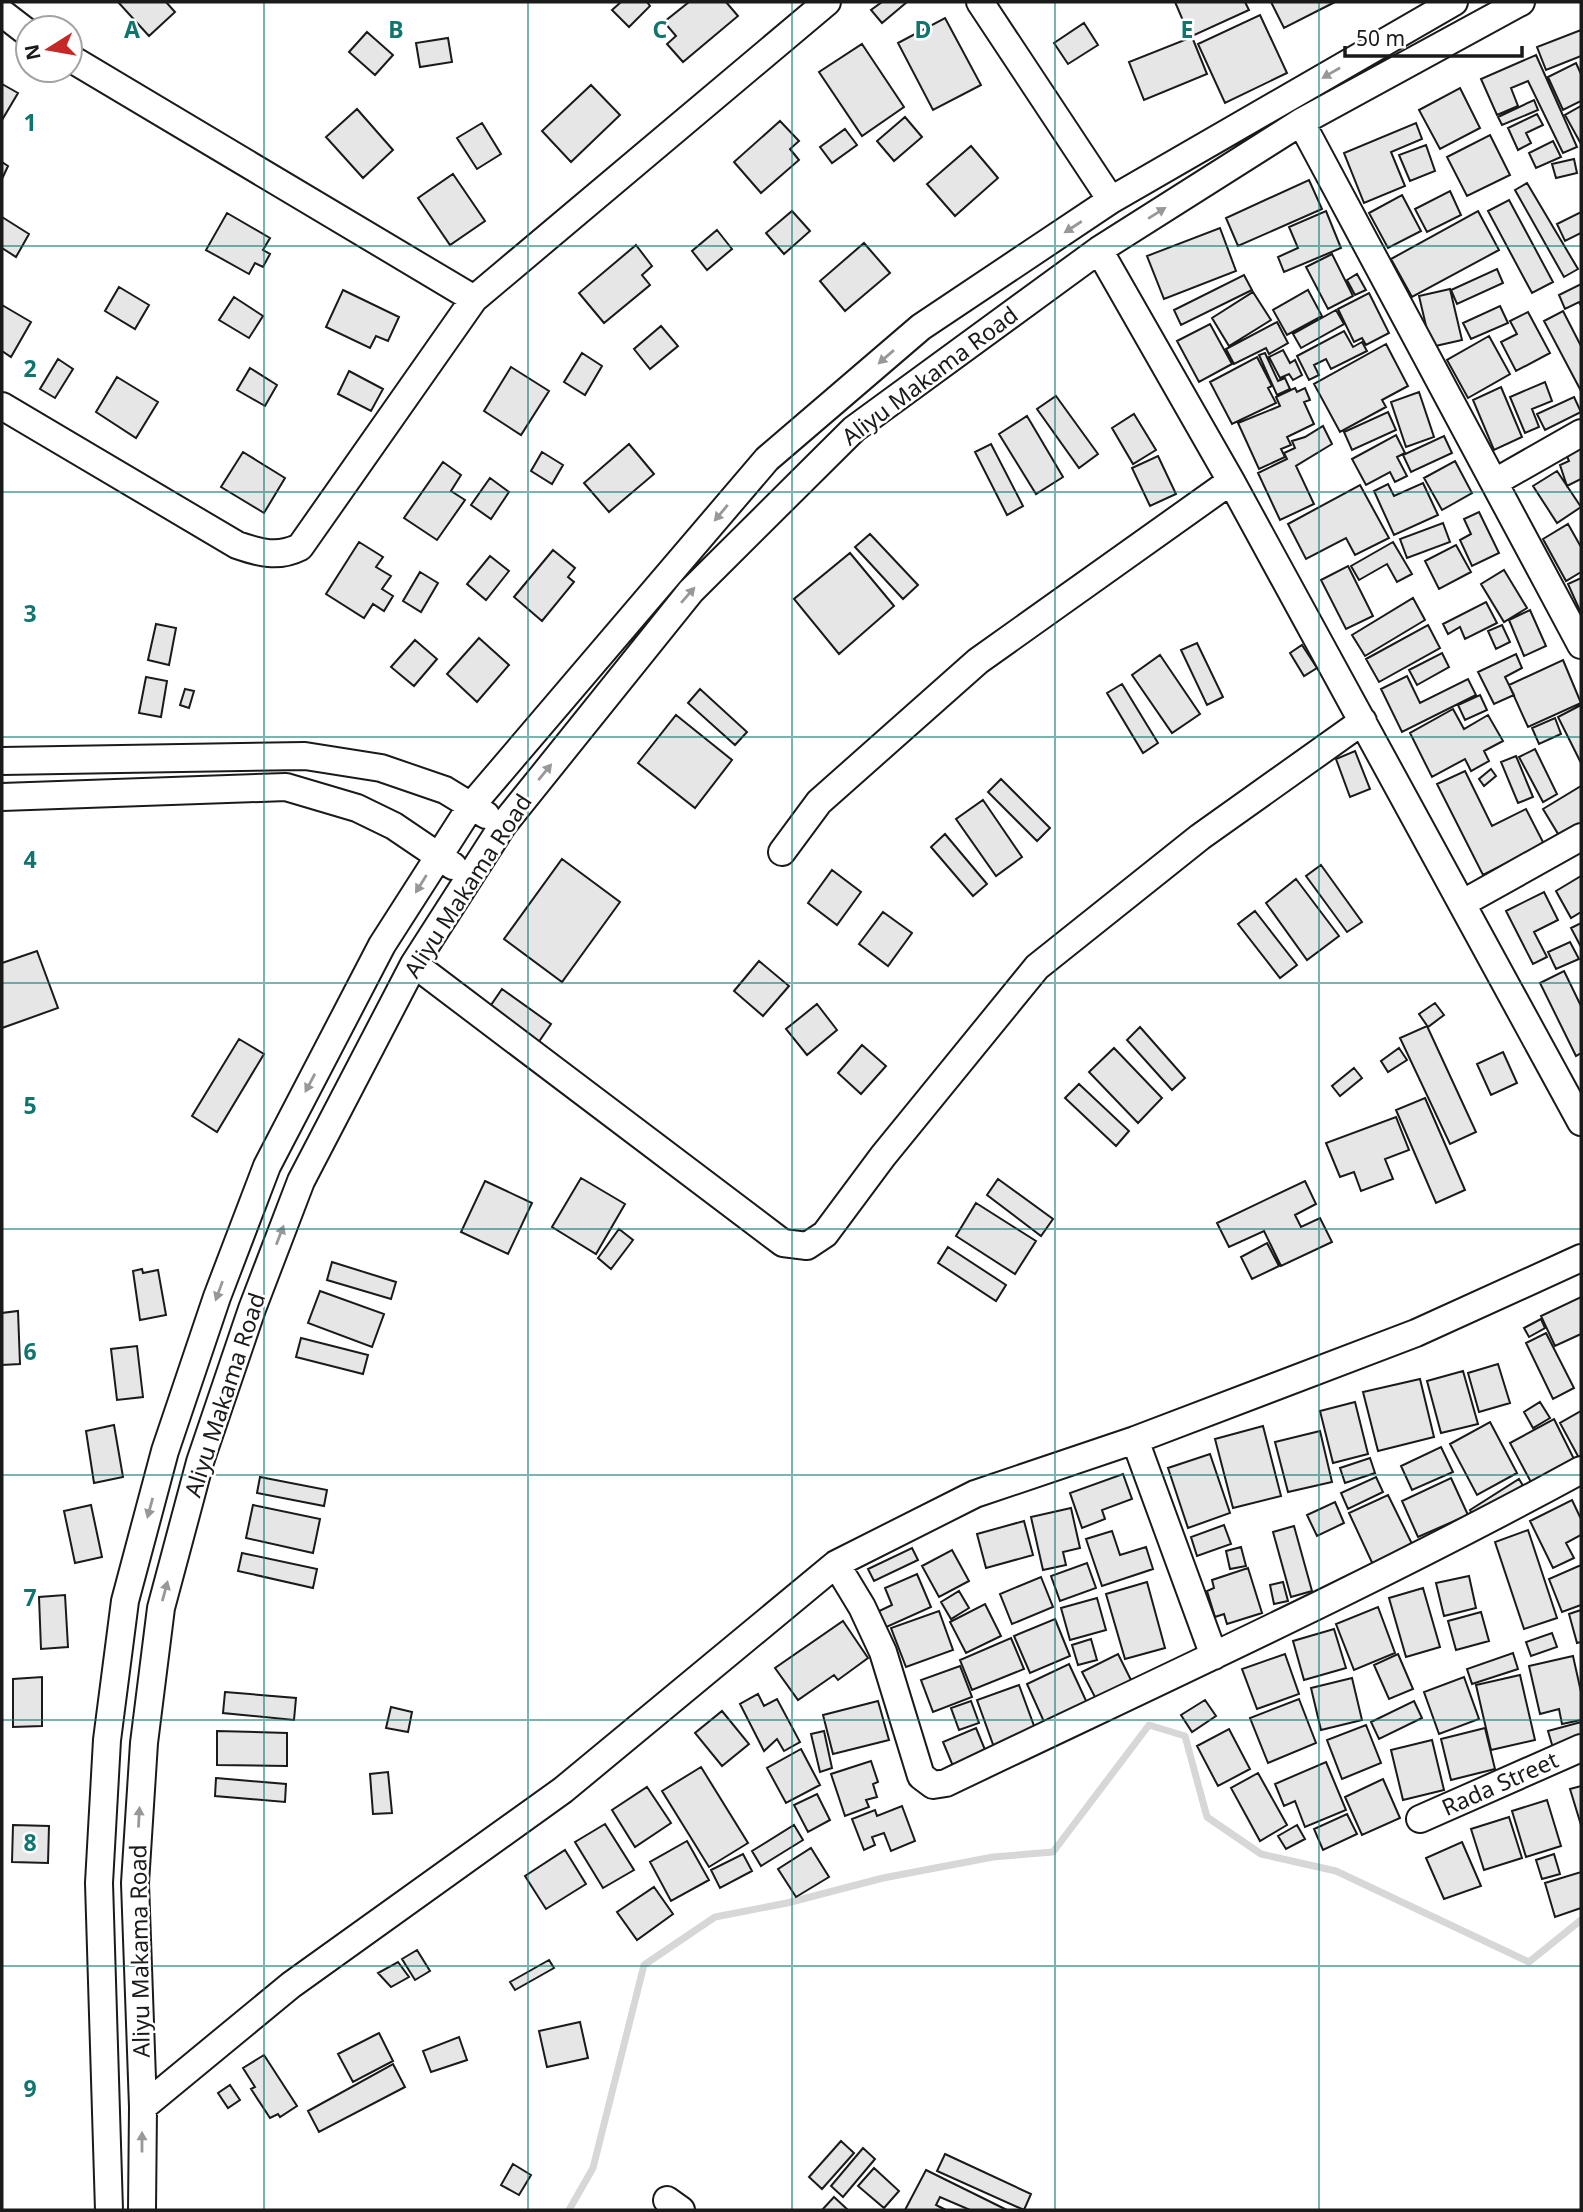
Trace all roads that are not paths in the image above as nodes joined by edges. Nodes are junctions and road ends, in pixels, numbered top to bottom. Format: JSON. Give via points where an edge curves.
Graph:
{"nodes":[{"id":1,"x":827,"y":2,"type":"edge"},
{"id":2,"x":979,"y":2,"type":"edge"},
{"id":3,"x":1454,"y":2,"type":"edge"},
{"id":4,"x":1521,"y":2,"type":"edge"},
{"id":5,"x":84,"y":66,"type":"edge"},
{"id":6,"x":1301,"y":122,"type":"junction"},
{"id":7,"x":1111,"y":200,"type":"junction"},
{"id":8,"x":1099,"y":250,"type":"junction"},
{"id":9,"x":474,"y":299,"type":"junction"},
{"id":10,"x":2,"y":406,"type":"edge"},
{"id":11,"x":1581,"y":433,"type":"edge"},
{"id":12,"x":1231,"y":481,"type":"junction"},
{"id":13,"x":1495,"y":482,"type":"junction"},
{"id":14,"x":1581,"y":645,"type":"edge"},
{"id":15,"x":1363,"y":721,"type":"junction"},
{"id":16,"x":2,"y":761,"type":"edge"},
{"id":17,"x":2,"y":797,"type":"edge"},
{"id":18,"x":471,"y":806,"type":"junction"},
{"id":19,"x":503,"y":825,"type":"junction"},
{"id":20,"x":1581,"y":837,"type":"edge"},
{"id":21,"x":782,"y":852,"type":"dead end"},
{"id":22,"x":439,"y":856,"type":"junction"},
{"id":23,"x":469,"y":877,"type":"junction"},
{"id":24,"x":1463,"y":903,"type":"junction"},
{"id":25,"x":414,"y":964,"type":"junction"},
{"id":26,"x":1581,"y":1122,"type":"edge"},
{"id":27,"x":1581,"y":1258,"type":"edge"},
{"id":28,"x":1135,"y":1440,"type":"junction"},
{"id":29,"x":1581,"y":1470,"type":"edge"},
{"id":30,"x":836,"y":1564,"type":"junction"},
{"id":31,"x":1214,"y":1656,"type":"junction"},
{"id":32,"x":1581,"y":1748,"type":"edge"},
{"id":33,"x":1420,"y":1819,"type":"dead end"},
{"id":34,"x":143,"y":2107,"type":"junction"},
{"id":35,"x":109,"y":2210,"type":"edge"},
{"id":36,"x":142,"y":2210,"type":"edge"}],
"edges":[{"from":1,"to":9,"type":"street"},
{"from":2,"to":7,"type":"street"},
{"from":3,"to":7,"type":"street","name":"Aliyu Makama Road","one_way":true},
{"from":4,"to":6,"type":"street","name":"Aliyu Makama Road"},
{"from":5,"to":9,"type":"street"},
{"from":8,"to":6,"type":"street","name":"Aliyu Makama Road","one_way":true},
{"from":6,"to":13,"type":"street"},
{"from":7,"to":18,"type":"street","name":"Aliyu Makama Road","one_way":true,"via":[[922,327],[767,459]]},
{"from":8,"to":12,"type":"street"},
{"from":19,"to":8,"type":"street","name":"Aliyu Makama Road","one_way":true,"via":[[691,591],[854,429]]},
{"from":9,"to":10,"type":"street","via":[[300,547],[287,553],[263,554],[237,545]]},
{"from":11,"to":13,"type":"street"},
{"from":12,"to":15,"type":"street"},
{"from":12,"to":21,"type":"street","via":[[978,661],[819,802]]},
{"from":13,"to":14,"type":"street"},
{"from":15,"to":24,"type":"street"},
{"from":15,"to":25,"type":"street","via":[[1200,836],[1037,967],[825,1234],[807,1246],[783,1243]]},
{"from":16,"to":18,"type":"street","via":[[305,756],[381,768],[445,790]]},
{"from":17,"to":22,"type":"street","via":[[286,787],[357,807]]},
{"from":18,"to":19,"type":"street"},
{"from":18,"to":22,"type":"street","name":"Aliyu Makama Road"},
{"from":19,"to":23,"type":"street","name":"Aliyu Makama Road"},
{"from":20,"to":24,"type":"street"},
{"from":22,"to":23,"type":"street"},
{"from":22,"to":35,"type":"street","name":"Aliyu Makama Road","one_way":true,"via":[[383,945],[267,1166],[165,1451],[125,1601],[107,1740],[99,1883]]},
{"from":23,"to":25,"type":"street","name":"Aliyu Makama Road"},
{"from":24,"to":26,"type":"street"},
{"from":34,"to":25,"type":"street","name":"Aliyu Makama Road","one_way":true,"via":[[135,1883],[144,1743],[161,1608],[200,1462],[301,1181]]},
{"from":27,"to":28,"type":"street","via":[[1416,1333]]},
{"from":28,"to":30,"type":"street","via":[[975,1494]]},
{"from":28,"to":31,"type":"street"},
{"from":29,"to":31,"type":"street","via":[[1469,1531]]},
{"from":30,"to":31,"type":"street","via":[[883,1652],[921,1776],[933,1785],[946,1783]]},
{"from":30,"to":34,"type":"street","via":[[563,1790],[291,1985]]},
{"from":32,"to":33,"type":"street","name":"Rada Street"},
{"from":36,"to":34,"type":"street","name":"Aliyu Makama Road","one_way":true}]}
